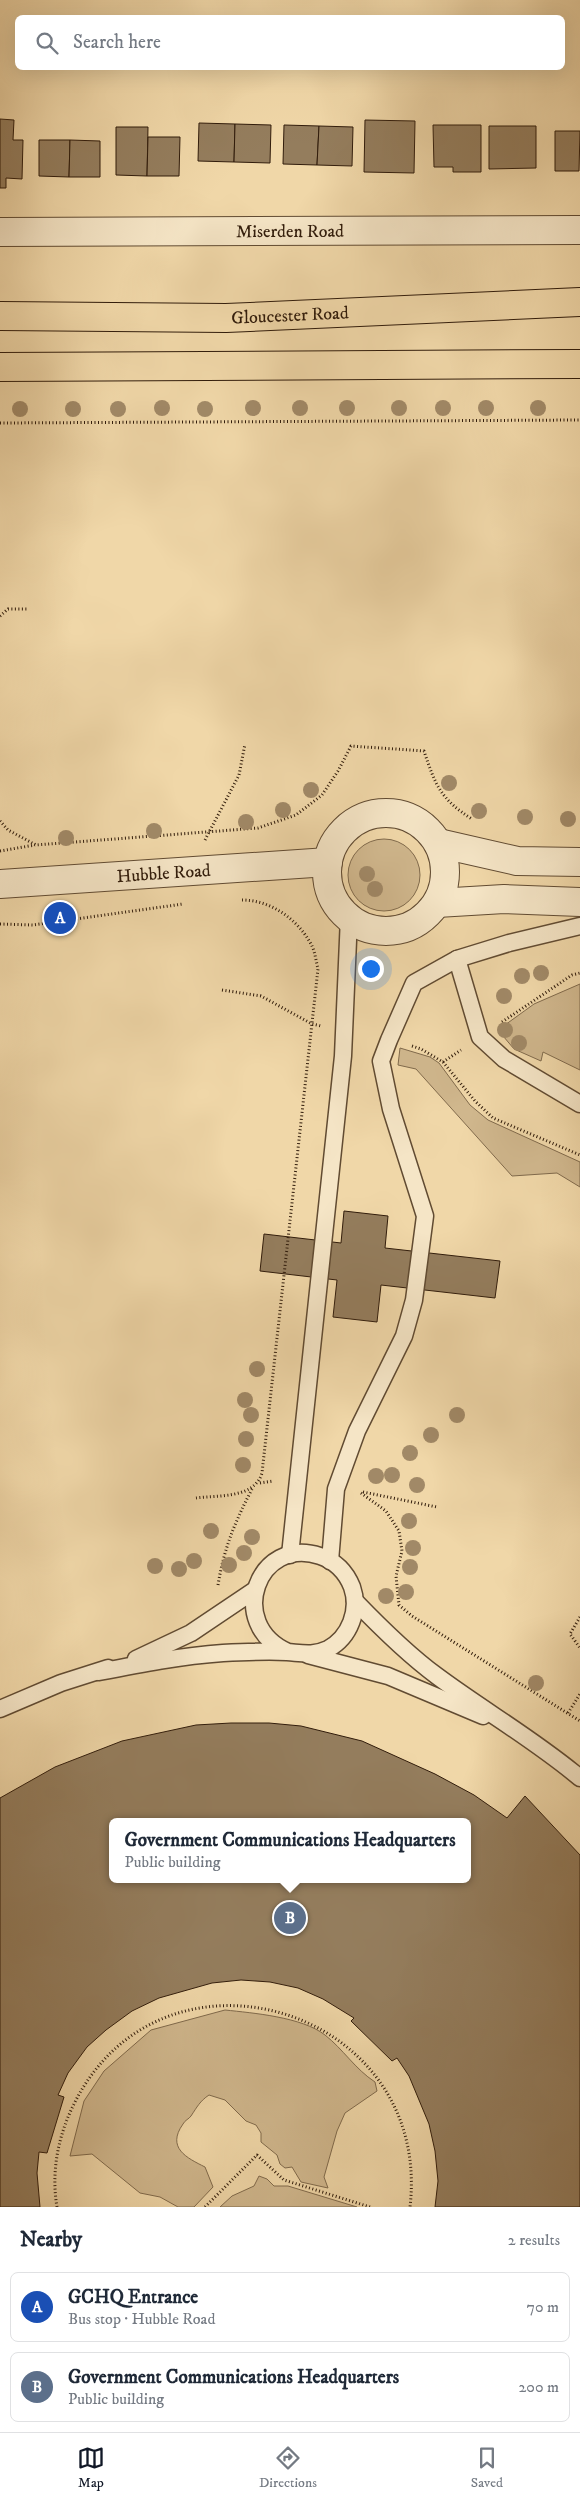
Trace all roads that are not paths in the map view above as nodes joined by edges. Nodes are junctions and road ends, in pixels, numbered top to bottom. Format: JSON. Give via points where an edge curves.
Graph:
{"nodes":[{"id":1,"x":580,"y":230,"type":"edge"},
{"id":2,"x":0,"y":232,"type":"edge"},
{"id":3,"x":580,"y":302,"type":"edge"},
{"id":4,"x":0,"y":316,"type":"edge"},
{"id":5,"x":580,"y":364,"type":"edge"},
{"id":6,"x":0,"y":367,"type":"edge"},
{"id":7,"x":438,"y":843,"type":"junction"},
{"id":8,"x":328,"y":862,"type":"junction"},
{"id":9,"x":580,"y":862,"type":"edge"},
{"id":10,"x":3,"y":881,"type":"edge"},
{"id":11,"x":580,"y":902,"type":"edge"},
{"id":12,"x":437,"y":903,"type":"junction"},
{"id":13,"x":349,"y":918,"type":"junction"},
{"id":14,"x":580,"y":926,"type":"edge"},
{"id":15,"x":457,"y":959,"type":"junction"},
{"id":16,"x":580,"y":1104,"type":"edge"},
{"id":17,"x":290,"y":1555,"type":"junction"},
{"id":18,"x":330,"y":1561,"type":"junction"},
{"id":19,"x":255,"y":1590,"type":"junction"},
{"id":20,"x":355,"y":1602,"type":"junction"},
{"id":21,"x":288,"y":1652,"type":"junction"},
{"id":22,"x":308,"y":1654,"type":"junction"},
{"id":23,"x":99,"y":1672,"type":"junction"},
{"id":24,"x":0,"y":1709,"type":"edge"},
{"id":25,"x":512,"y":1729,"type":"junction"},
{"id":26,"x":580,"y":1778,"type":"edge"}],
"edges":[{"from":1,"to":2,"type":"street","name":"Miserden Road"},
{"from":3,"to":4,"type":"highway","name":"Gloucester Road","via":[[226,318]]},
{"from":5,"to":6,"type":"highway"},
{"from":7,"to":8,"type":"street","via":[[415,820],[400,814],[368,815],[342,833]]},
{"from":7,"to":9,"type":"street","via":[[517,861]]},
{"from":7,"to":12,"type":"street","via":[[446,873]]},
{"from":8,"to":10,"type":"street","name":"Hubble Road"},
{"from":8,"to":13,"type":"street","via":[[331,892]]},
{"from":11,"to":12,"type":"street","via":[[504,899]]},
{"from":12,"to":13,"type":"street","via":[[424,918],[398,930],[365,927]]},
{"from":13,"to":17,"type":"lane","via":[[343,1056]]},
{"from":14,"to":15,"type":"lane"},
{"from":15,"to":16,"type":"lane","via":[[480,1037],[504,1058]]},
{"from":15,"to":18,"type":"lane","via":[[414,983],[381,1061],[394,1118],[425,1216],[414,1300],[404,1336],[357,1431],[336,1489]]},
{"from":17,"to":18,"type":"lane","via":[[311,1554]]},
{"from":17,"to":19,"type":"lane","via":[[272,1564]]},
{"from":18,"to":20,"type":"lane","via":[[350,1582]]},
{"from":19,"to":21,"type":"lane","via":[[253,1607],[257,1624],[273,1644]]},
{"from":19,"to":23,"type":"lane","via":[[191,1633]]},
{"from":20,"to":22,"type":"lane","via":[[346,1633],[330,1648]]},
{"from":20,"to":25,"type":"lane","via":[[394,1642],[436,1676]]},
{"from":21,"to":22,"type":"lane"},
{"from":21,"to":23,"type":"lane","via":[[188,1656]]},
{"from":22,"to":25,"type":"lane","via":[[388,1676]]},
{"from":23,"to":24,"type":"lane","via":[[61,1683]]},
{"from":25,"to":26,"type":"lane","via":[[534,1741]]}]}
